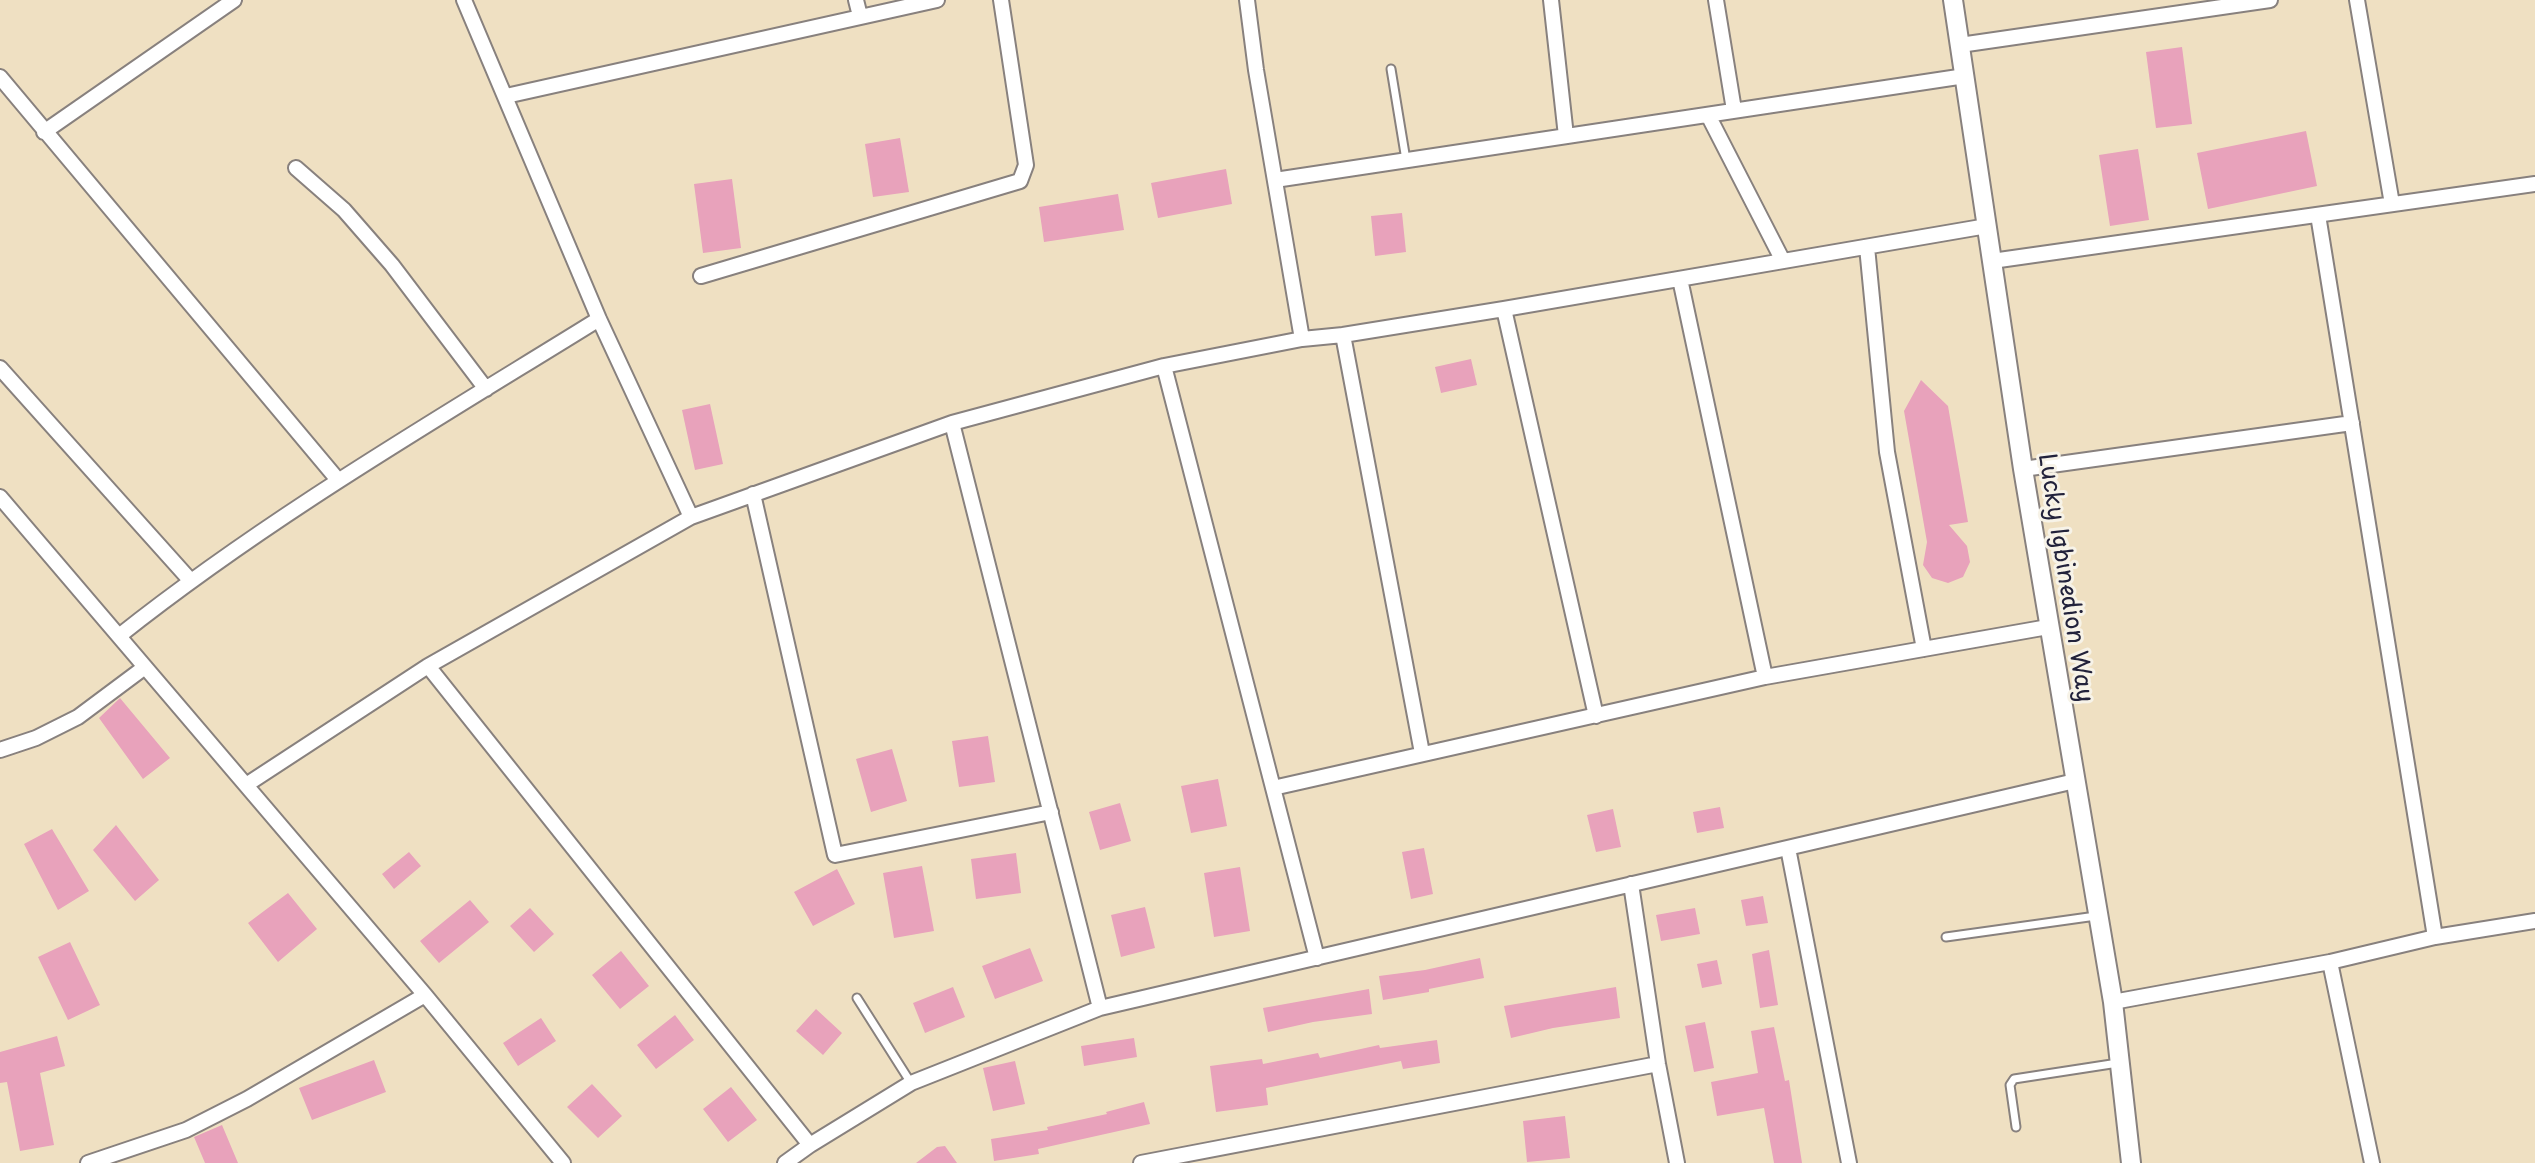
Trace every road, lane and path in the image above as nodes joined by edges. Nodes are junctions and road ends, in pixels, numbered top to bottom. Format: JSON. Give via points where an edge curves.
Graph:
{"nodes":[{"id":1,"x":234,"y":0,"type":"edge"},
{"id":2,"x":464,"y":0,"type":"edge"},
{"id":3,"x":856,"y":0,"type":"edge"},
{"id":4,"x":937,"y":0,"type":"edge"},
{"id":5,"x":1001,"y":0,"type":"edge"},
{"id":6,"x":1247,"y":0,"type":"edge"},
{"id":7,"x":1551,"y":0,"type":"edge"},
{"id":8,"x":1716,"y":0,"type":"edge"},
{"id":9,"x":1953,"y":0,"type":"edge"},
{"id":10,"x":2270,"y":0,"type":"edge"},
{"id":11,"x":2357,"y":0,"type":"edge"},
{"id":12,"x":860,"y":16,"type":"junction"},
{"id":13,"x":1960,"y":45,"type":"junction"},
{"id":14,"x":1391,"y":69,"type":"dead end"},
{"id":15,"x":1965,"y":76,"type":"junction"},
{"id":16,"x":0,"y":77,"type":"edge"},
{"id":17,"x":506,"y":96,"type":"junction"},
{"id":18,"x":1734,"y":110,"type":"junction"},
{"id":19,"x":1708,"y":115,"type":"junction"},
{"id":20,"x":44,"y":132,"type":"junction"},
{"id":21,"x":1566,"y":136,"type":"junction"},
{"id":22,"x":1406,"y":160,"type":"junction"},
{"id":23,"x":296,"y":168,"type":"dead end"},
{"id":24,"x":1275,"y":180,"type":"junction"},
{"id":25,"x":2535,"y":184,"type":"edge"},
{"id":26,"x":2392,"y":204,"type":"junction"},
{"id":27,"x":2318,"y":215,"type":"junction"},
{"id":28,"x":1987,"y":226,"type":"junction"},
{"id":29,"x":1867,"y":247,"type":"junction"},
{"id":30,"x":1783,"y":261,"type":"junction"},
{"id":31,"x":1992,"y":261,"type":"junction"},
{"id":32,"x":701,"y":276,"type":"dead end"},
{"id":33,"x":1680,"y":279,"type":"junction"},
{"id":34,"x":1504,"y":309,"type":"junction"},
{"id":35,"x":599,"y":319,"type":"junction"},
{"id":36,"x":1343,"y":335,"type":"junction"},
{"id":37,"x":1302,"y":339,"type":"junction"},
{"id":38,"x":1164,"y":366,"type":"junction"},
{"id":39,"x":0,"y":368,"type":"edge"},
{"id":40,"x":486,"y":389,"type":"junction"},
{"id":41,"x":952,"y":423,"type":"junction"},
{"id":42,"x":2352,"y":423,"type":"junction"},
{"id":43,"x":2023,"y":469,"type":"junction"},
{"id":44,"x":338,"y":480,"type":"junction"},
{"id":45,"x":753,"y":494,"type":"junction"},
{"id":46,"x":0,"y":497,"type":"edge"},
{"id":47,"x":691,"y":517,"type":"junction"},
{"id":48,"x":190,"y":580,"type":"junction"},
{"id":49,"x":2048,"y":627,"type":"junction"},
{"id":50,"x":119,"y":636,"type":"junction"},
{"id":51,"x":1924,"y":649,"type":"junction"},
{"id":52,"x":428,"y":666,"type":"junction"},
{"id":53,"x":145,"y":667,"type":"junction"},
{"id":54,"x":1765,"y":677,"type":"junction"},
{"id":55,"x":1596,"y":716,"type":"junction"},
{"id":56,"x":0,"y":750,"type":"edge"},
{"id":57,"x":1422,"y":753,"type":"junction"},
{"id":58,"x":2075,"y":781,"type":"junction"},
{"id":59,"x":246,"y":785,"type":"junction"},
{"id":60,"x":1273,"y":788,"type":"junction"},
{"id":61,"x":1051,"y":812,"type":"junction"},
{"id":62,"x":1788,"y":848,"type":"junction"},
{"id":63,"x":1631,"y":884,"type":"junction"},
{"id":64,"x":2098,"y":916,"type":"junction"},
{"id":65,"x":2535,"y":921,"type":"edge"},
{"id":66,"x":1946,"y":937,"type":"dead end"},
{"id":67,"x":2435,"y":937,"type":"junction"},
{"id":68,"x":1317,"y":958,"type":"junction"},
{"id":69,"x":2330,"y":962,"type":"junction"},
{"id":70,"x":425,"y":995,"type":"junction"},
{"id":71,"x":857,"y":998,"type":"dead end"},
{"id":72,"x":2113,"y":1002,"type":"junction"},
{"id":73,"x":1100,"y":1008,"type":"junction"},
{"id":74,"x":2120,"y":1063,"type":"junction"},
{"id":75,"x":1658,"y":1064,"type":"junction"},
{"id":76,"x":911,"y":1083,"type":"junction"},
{"id":77,"x":2016,"y":1127,"type":"dead end"},
{"id":78,"x":810,"y":1145,"type":"junction"},
{"id":79,"x":88,"y":1163,"type":"edge"},
{"id":80,"x":563,"y":1163,"type":"edge"},
{"id":81,"x":785,"y":1163,"type":"edge"},
{"id":82,"x":1141,"y":1163,"type":"edge"},
{"id":83,"x":1677,"y":1163,"type":"edge"},
{"id":84,"x":1849,"y":1163,"type":"edge"},
{"id":85,"x":2131,"y":1163,"type":"edge"},
{"id":86,"x":2372,"y":1163,"type":"edge"}],
"edges":[{"from":1,"to":20,"type":"street"},
{"from":2,"to":17,"type":"street"},
{"from":3,"to":12,"type":"street"},
{"from":4,"to":12,"type":"street"},
{"from":5,"to":32,"type":"street","via":[[1026,165],[1020,181]]},
{"from":6,"to":24,"type":"street"},
{"from":7,"to":21,"type":"street"},
{"from":8,"to":18,"type":"street"},
{"from":9,"to":13,"type":"street","name":"Lucky Igbinedion Way"},
{"from":10,"to":13,"type":"street"},
{"from":11,"to":26,"type":"street"},
{"from":12,"to":17,"type":"street"},
{"from":13,"to":15,"type":"street","name":"Lucky Igbinedion Way"},
{"from":14,"to":22,"type":"lane"},
{"from":15,"to":18,"type":"street"},
{"from":15,"to":28,"type":"street","name":"Lucky Igbinedion Way"},
{"from":16,"to":20,"type":"street"},
{"from":17,"to":35,"type":"street"},
{"from":18,"to":19,"type":"street"},
{"from":19,"to":21,"type":"street"},
{"from":19,"to":30,"type":"street"},
{"from":20,"to":44,"type":"street"},
{"from":21,"to":22,"type":"street"},
{"from":22,"to":24,"type":"street"},
{"from":23,"to":40,"type":"street","via":[[344,210],[392,265]]},
{"from":24,"to":37,"type":"street"},
{"from":25,"to":26,"type":"street"},
{"from":26,"to":27,"type":"street"},
{"from":27,"to":31,"type":"street"},
{"from":27,"to":42,"type":"street"},
{"from":28,"to":29,"type":"street"},
{"from":28,"to":31,"type":"street","name":"Lucky Igbinedion Way"},
{"from":29,"to":30,"type":"street"},
{"from":29,"to":51,"type":"street","via":[[1887,452]]},
{"from":30,"to":33,"type":"street"},
{"from":31,"to":43,"type":"street","name":"Lucky Igbinedion Way"},
{"from":33,"to":34,"type":"street"},
{"from":33,"to":54,"type":"street"},
{"from":34,"to":36,"type":"street"},
{"from":34,"to":55,"type":"street"},
{"from":35,"to":40,"type":"street"},
{"from":35,"to":47,"type":"street"},
{"from":36,"to":37,"type":"street"},
{"from":36,"to":57,"type":"street"},
{"from":37,"to":38,"type":"street"},
{"from":38,"to":41,"type":"street"},
{"from":38,"to":60,"type":"street"},
{"from":39,"to":48,"type":"street"},
{"from":40,"to":44,"type":"street"},
{"from":41,"to":45,"type":"street"},
{"from":41,"to":61,"type":"street"},
{"from":42,"to":43,"type":"street"},
{"from":42,"to":67,"type":"street"},
{"from":43,"to":49,"type":"street","name":"Lucky Igbinedion Way"},
{"from":44,"to":48,"type":"street"},
{"from":45,"to":47,"type":"street"},
{"from":45,"to":61,"type":"street","via":[[835,855]]},
{"from":46,"to":50,"type":"street"},
{"from":47,"to":52,"type":"street"},
{"from":48,"to":50,"type":"street"},
{"from":49,"to":51,"type":"street"},
{"from":49,"to":58,"type":"street","name":"Lucky Igbinedion Way"},
{"from":50,"to":53,"type":"street"},
{"from":51,"to":54,"type":"street"},
{"from":52,"to":59,"type":"street"},
{"from":52,"to":78,"type":"street"},
{"from":53,"to":56,"type":"street","via":[[78,717]]},
{"from":53,"to":59,"type":"street"},
{"from":54,"to":55,"type":"street"},
{"from":55,"to":57,"type":"street"},
{"from":57,"to":60,"type":"street"},
{"from":58,"to":62,"type":"street"},
{"from":58,"to":64,"type":"street","name":"Lucky Igbinedion Way"},
{"from":59,"to":70,"type":"street"},
{"from":60,"to":68,"type":"street"},
{"from":61,"to":73,"type":"street"},
{"from":62,"to":63,"type":"street"},
{"from":62,"to":84,"type":"street"},
{"from":63,"to":68,"type":"street"},
{"from":63,"to":75,"type":"street"},
{"from":64,"to":66,"type":"lane"},
{"from":64,"to":72,"type":"street","name":"Lucky Igbinedion Way"},
{"from":65,"to":67,"type":"street"},
{"from":67,"to":69,"type":"street"},
{"from":68,"to":73,"type":"street"},
{"from":69,"to":72,"type":"street"},
{"from":69,"to":86,"type":"street"},
{"from":70,"to":79,"type":"street","via":[[186,1130]]},
{"from":70,"to":80,"type":"street"},
{"from":71,"to":76,"type":"lane"},
{"from":72,"to":74,"type":"street","name":"Lucky Igbinedion Way"},
{"from":73,"to":76,"type":"street"},
{"from":74,"to":77,"type":"lane","via":[[2014,1079],[2010,1085]]},
{"from":74,"to":85,"type":"street","name":"Lucky Igbinedion Way"},
{"from":75,"to":82,"type":"street"},
{"from":75,"to":83,"type":"street"},
{"from":76,"to":78,"type":"street"},
{"from":78,"to":81,"type":"street"}]}
